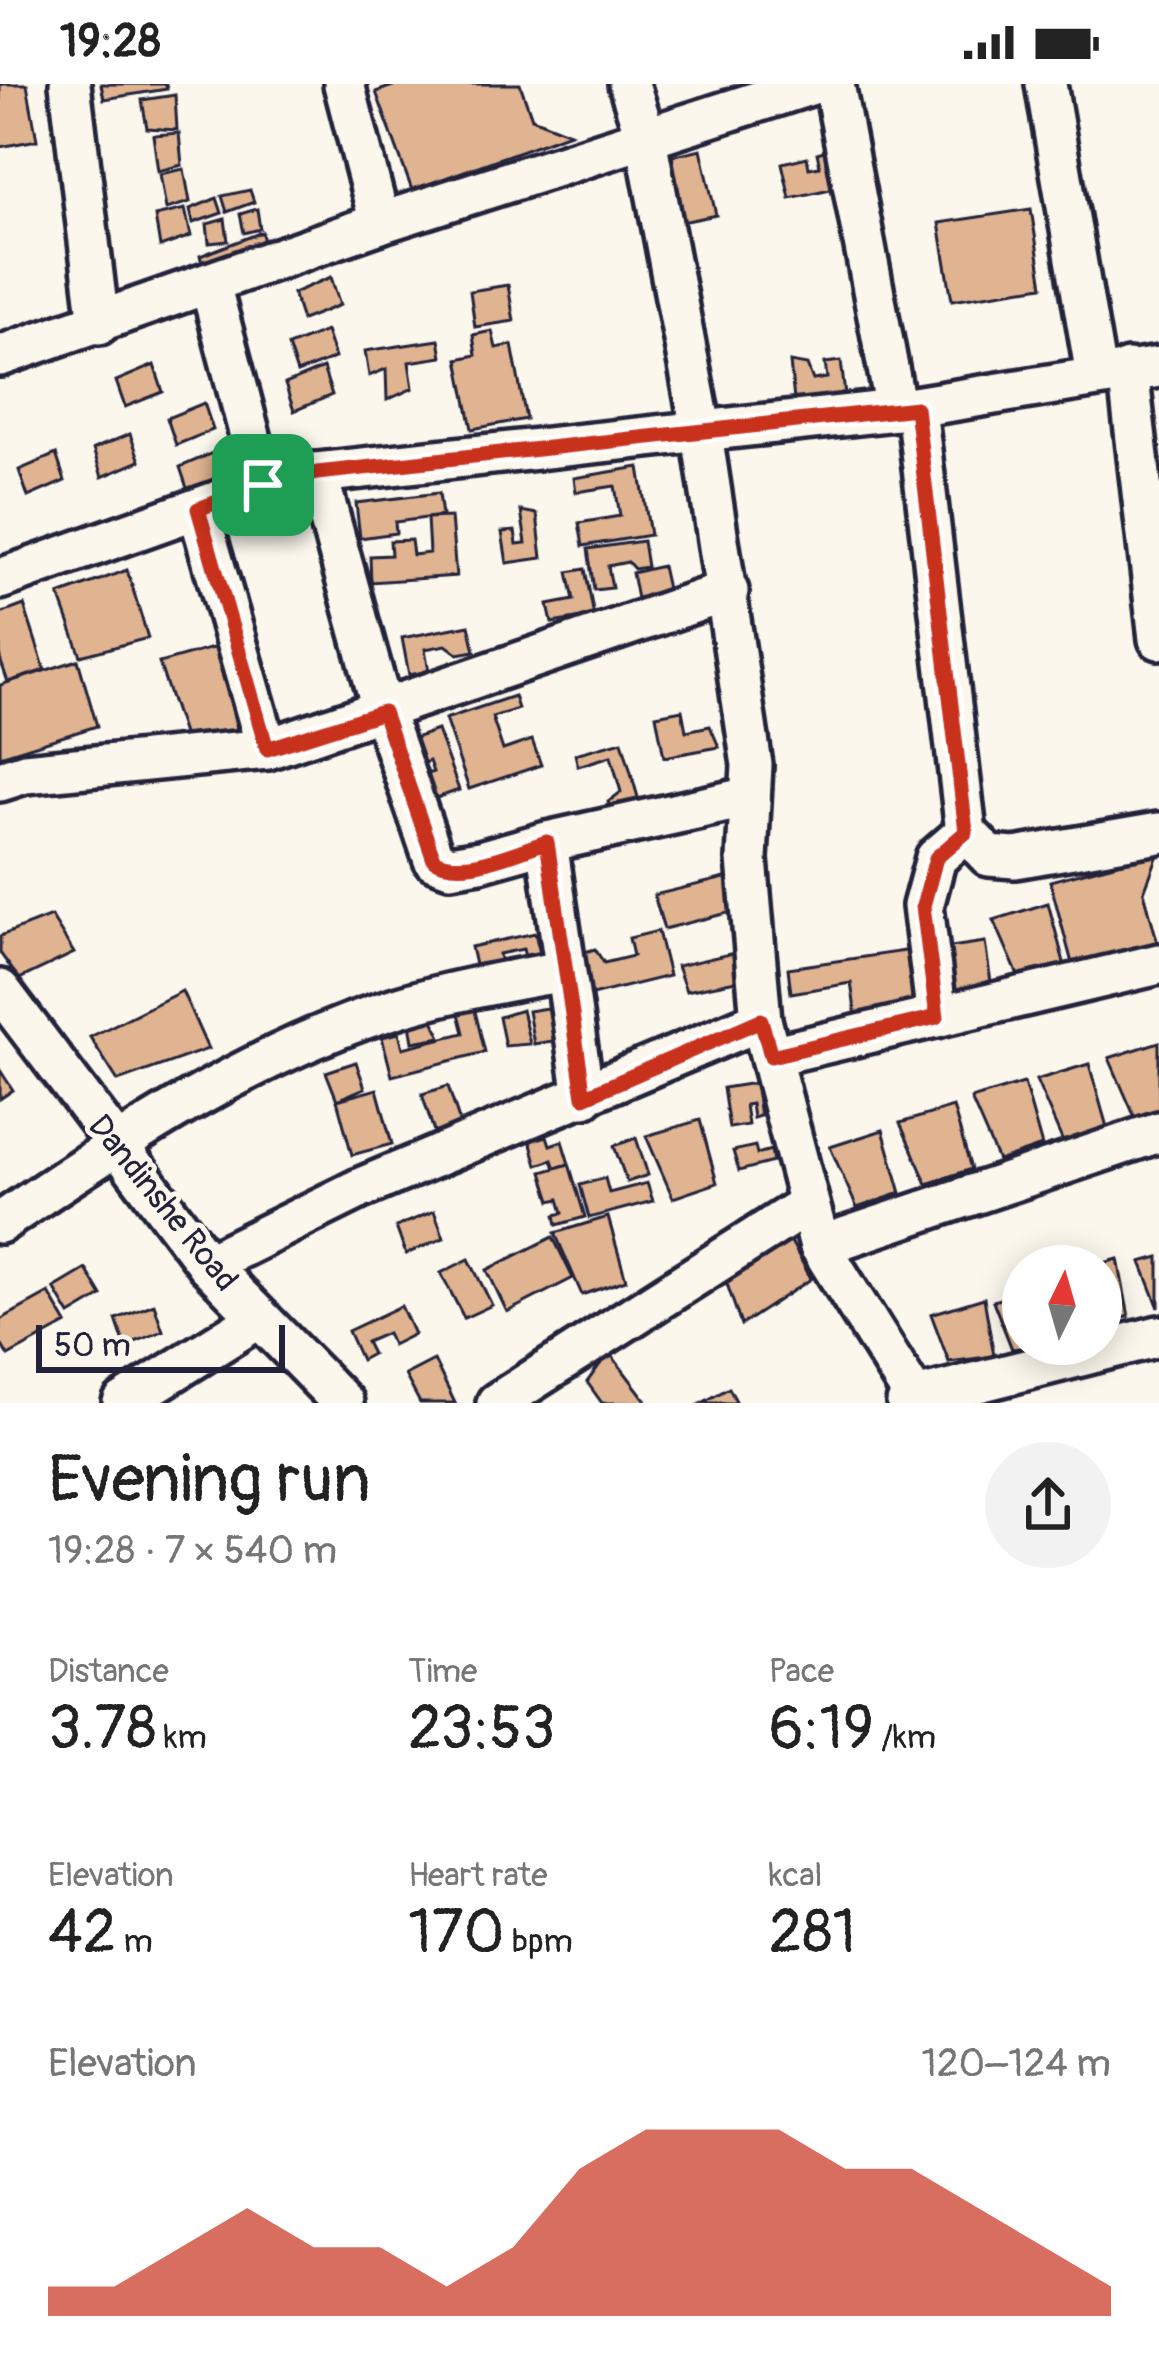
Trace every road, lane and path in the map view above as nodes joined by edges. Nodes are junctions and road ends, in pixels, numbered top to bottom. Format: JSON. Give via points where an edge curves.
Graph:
{"nodes":[{"id":1,"x":70,"y":84,"type":"edge"},
{"id":2,"x":344,"y":84,"type":"edge"},
{"id":3,"x":629,"y":84,"type":"edge"},
{"id":4,"x":813,"y":84,"type":"edge"},
{"id":5,"x":834,"y":84,"type":"edge"},
{"id":6,"x":1046,"y":84,"type":"edge"},
{"id":7,"x":646,"y":139,"type":"junction"},
{"id":8,"x":380,"y":223,"type":"junction"},
{"id":9,"x":210,"y":284,"type":"junction"},
{"id":10,"x":99,"y":324,"type":"junction"},
{"id":11,"x":0,"y":356,"type":"edge"},
{"id":12,"x":1128,"y":371,"type":"edge"},
{"id":13,"x":906,"y":409,"type":"junction"},
{"id":14,"x":702,"y":434,"type":"junction"},
{"id":15,"x":317,"y":473,"type":"junction"},
{"id":16,"x":263,"y":485,"type":"junction"},
{"id":17,"x":198,"y":509,"type":"junction"},
{"id":18,"x":0,"y":579,"type":"edge"},
{"id":19,"x":728,"y":591,"type":"junction"},
{"id":20,"x":1159,"y":639,"type":"edge"},
{"id":21,"x":383,"y":712,"type":"junction"},
{"id":22,"x":267,"y":749,"type":"junction"},
{"id":23,"x":0,"y":781,"type":"edge"},
{"id":24,"x":750,"y":797,"type":"junction"},
{"id":25,"x":966,"y":832,"type":"junction"},
{"id":26,"x":1159,"y":833,"type":"edge"},
{"id":27,"x":547,"y":842,"type":"junction"},
{"id":28,"x":1159,"y":964,"type":"edge"},
{"id":29,"x":563,"y":971,"type":"junction"},
{"id":30,"x":0,"y":990,"type":"edge"},
{"id":31,"x":937,"y":1017,"type":"junction"},
{"id":32,"x":766,"y":1038,"type":"junction"},
{"id":33,"x":584,"y":1097,"type":"junction"},
{"id":34,"x":1159,"y":1132,"type":"edge"},
{"id":35,"x":114,"y":1145,"type":"junction"},
{"id":36,"x":808,"y":1204,"type":"junction"},
{"id":37,"x":0,"y":1222,"type":"edge"},
{"id":38,"x":820,"y":1246,"type":"junction"},
{"id":39,"x":207,"y":1264,"type":"junction"},
{"id":40,"x":259,"y":1318,"type":"junction"},
{"id":41,"x":1159,"y":1336,"type":"edge"},
{"id":42,"x":914,"y":1401,"type":"edge"},
{"id":43,"x":122,"y":1403,"type":"edge"},
{"id":44,"x":343,"y":1403,"type":"edge"},
{"id":45,"x":497,"y":1403,"type":"edge"}],
"edges":[{"from":1,"to":10,"type":"street"},
{"from":2,"to":8,"type":"street"},
{"from":3,"to":7,"type":"street"},
{"from":4,"to":7,"type":"street"},
{"from":5,"to":13,"type":"street"},
{"from":6,"to":12,"type":"street"},
{"from":7,"to":8,"type":"street"},
{"from":7,"to":14,"type":"street"},
{"from":8,"to":9,"type":"street"},
{"from":9,"to":10,"type":"street"},
{"from":9,"to":16,"type":"street"},
{"from":10,"to":11,"type":"street"},
{"from":12,"to":13,"type":"street"},
{"from":12,"to":20,"type":"street"},
{"from":13,"to":14,"type":"street"},
{"from":13,"to":25,"type":"street"},
{"from":14,"to":15,"type":"street"},
{"from":14,"to":19,"type":"street"},
{"from":15,"to":16,"type":"street"},
{"from":15,"to":21,"type":"street"},
{"from":16,"to":17,"type":"street"},
{"from":17,"to":18,"type":"street"},
{"from":17,"to":22,"type":"street"},
{"from":19,"to":21,"type":"street"},
{"from":19,"to":24,"type":"street"},
{"from":21,"to":22,"type":"street"},
{"from":21,"to":27,"type":"street","via":[[434,860],[480,862]]},
{"from":22,"to":23,"type":"street"},
{"from":24,"to":27,"type":"street"},
{"from":24,"to":32,"type":"street","via":[[747,859]]},
{"from":25,"to":26,"type":"street","via":[[989,856],[1015,858]]},
{"from":25,"to":31,"type":"street","via":[[936,858],[923,906]]},
{"from":27,"to":29,"type":"street"},
{"from":28,"to":31,"type":"street"},
{"from":29,"to":33,"type":"street"},
{"from":29,"to":35,"type":"street","via":[[402,1006],[318,1037]]},
{"from":30,"to":35,"type":"street","name":"Dandinshe Road"},
{"from":31,"to":32,"type":"street"},
{"from":32,"to":33,"type":"street"},
{"from":32,"to":36,"type":"street"},
{"from":33,"to":39,"type":"street","via":[[361,1188]]},
{"from":34,"to":38,"type":"street"},
{"from":35,"to":37,"type":"street"},
{"from":35,"to":39,"type":"street","name":"Dandinshe Road"},
{"from":36,"to":38,"type":"street"},
{"from":36,"to":45,"type":"street"},
{"from":38,"to":42,"type":"street"},
{"from":39,"to":40,"type":"street","name":"Dandinshe Road"},
{"from":40,"to":43,"type":"street"},
{"from":40,"to":44,"type":"street","name":"Dandinshe Road"},
{"from":41,"to":42,"type":"street"}]}
